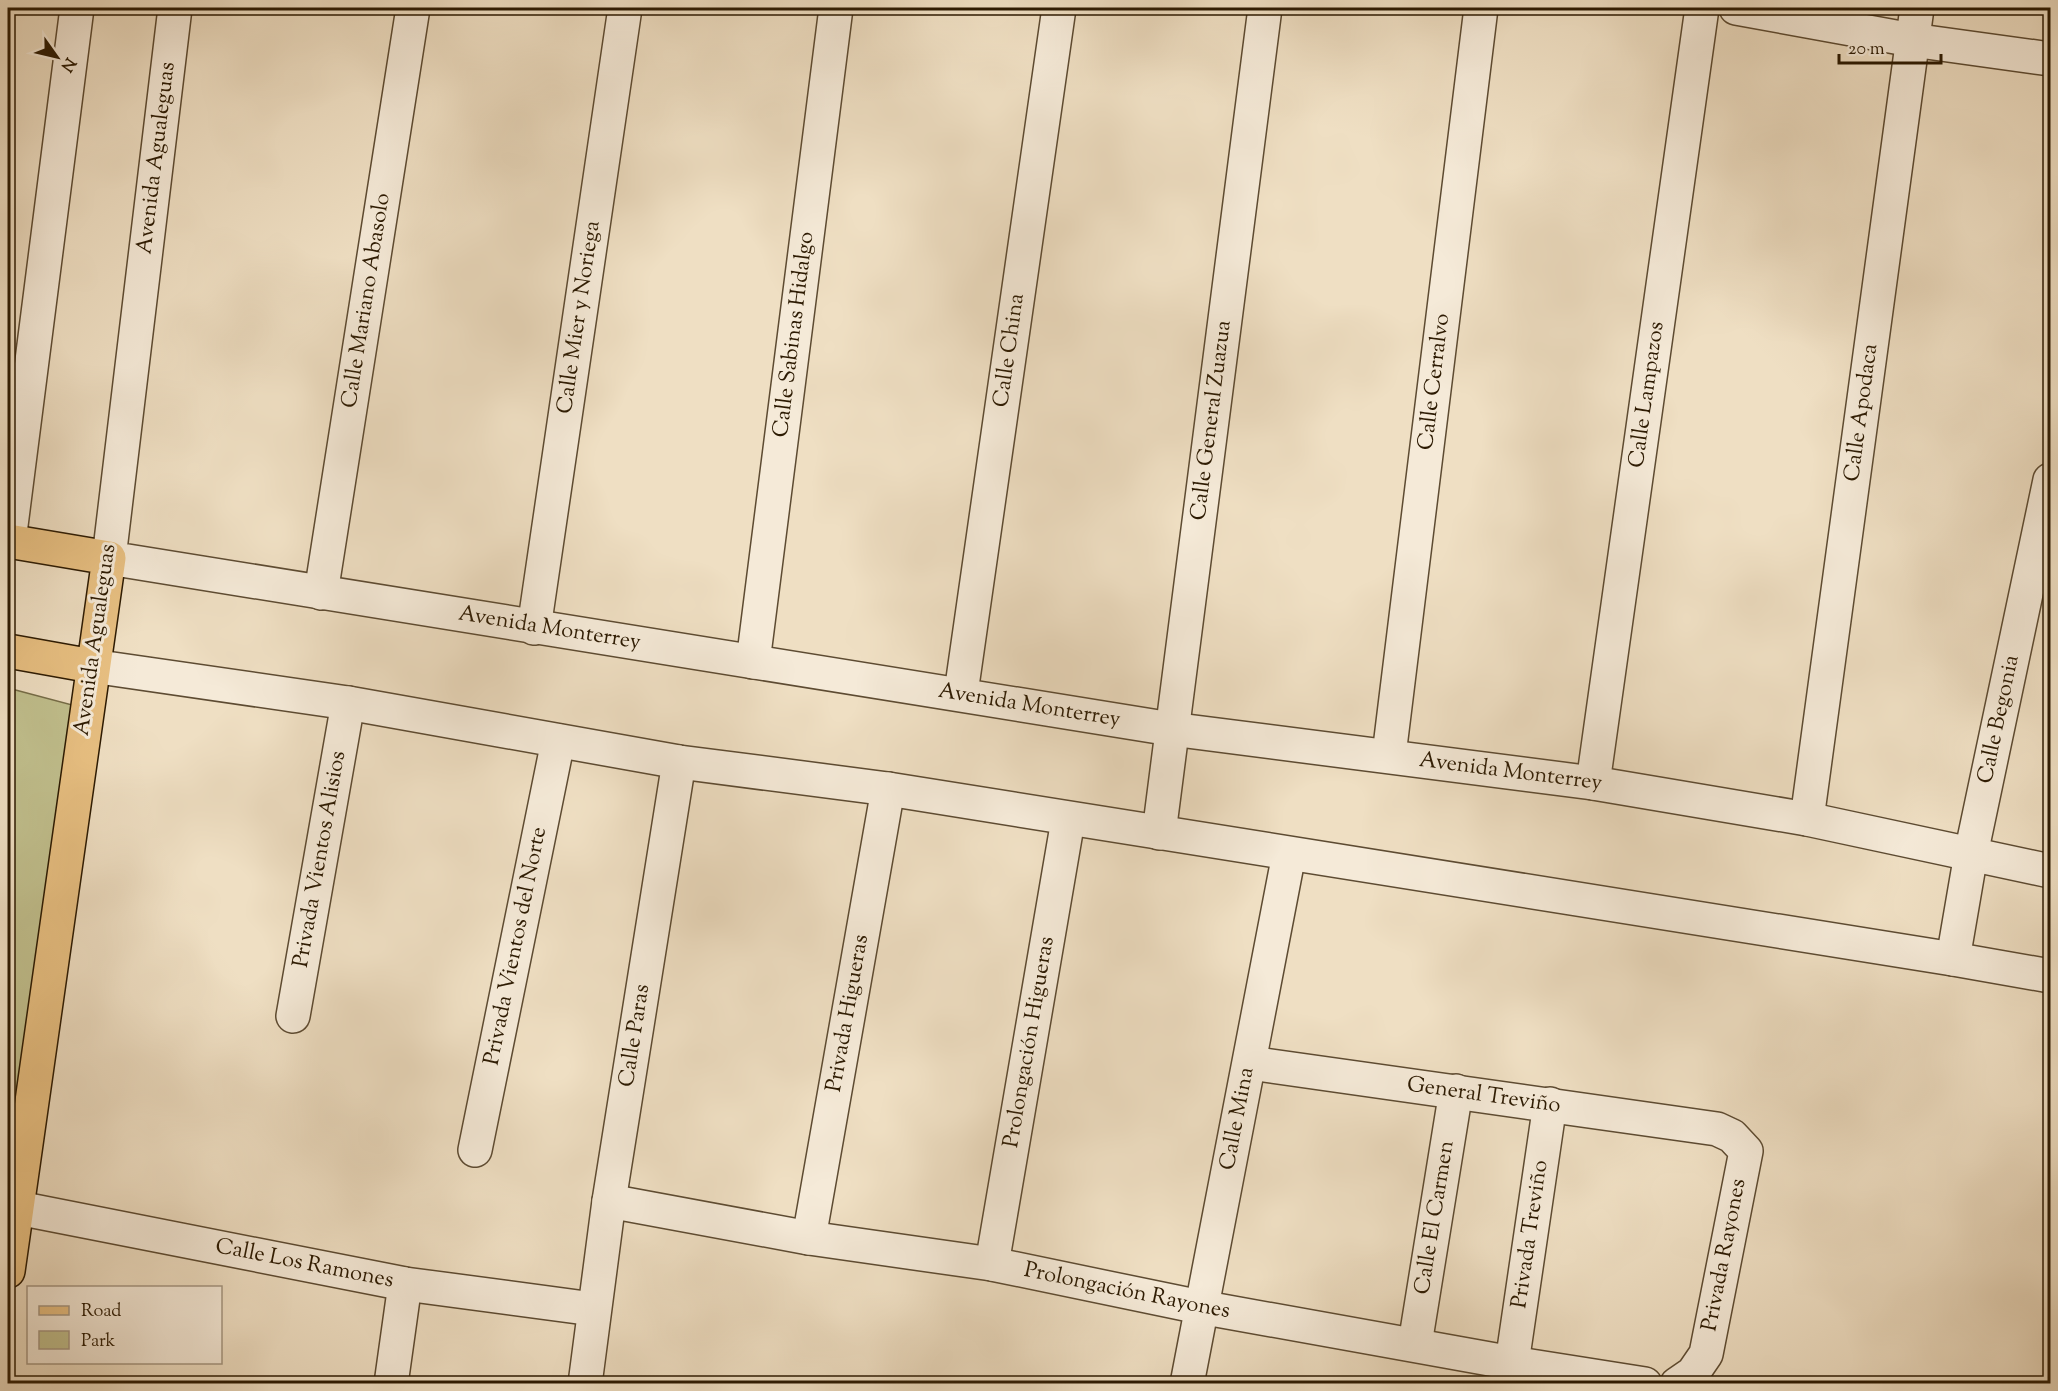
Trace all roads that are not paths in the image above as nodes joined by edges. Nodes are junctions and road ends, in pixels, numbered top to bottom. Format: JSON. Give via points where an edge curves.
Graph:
{"nodes":[{"id":1,"x":77,"y":8,"type":"edge"},
{"id":2,"x":175,"y":8,"type":"edge"},
{"id":3,"x":413,"y":8,"type":"edge"},
{"id":4,"x":625,"y":8,"type":"edge"},
{"id":5,"x":836,"y":8,"type":"edge"},
{"id":6,"x":1059,"y":8,"type":"edge"},
{"id":7,"x":1265,"y":8,"type":"edge"},
{"id":8,"x":1481,"y":8,"type":"edge"},
{"id":9,"x":1702,"y":8,"type":"edge"},
{"id":10,"x":1736,"y":8,"type":"edge"},
{"id":11,"x":1917,"y":8,"type":"edge"},
{"id":12,"x":1912,"y":40,"type":"junction"},
{"id":13,"x":2050,"y":59,"type":"edge"},
{"id":14,"x":2050,"y":480,"type":"edge"},
{"id":15,"x":8,"y":545,"type":"edge"},
{"id":16,"x":109,"y":558,"type":"junction"},
{"id":17,"x":321,"y":593,"type":"junction"},
{"id":18,"x":534,"y":627,"type":"junction"},
{"id":19,"x":8,"y":651,"type":"edge"},
{"id":20,"x":753,"y":663,"type":"junction"},
{"id":21,"x":92,"y":666,"type":"junction"},
{"id":22,"x":960,"y":693,"type":"junction"},
{"id":23,"x":348,"y":703,"type":"junction"},
{"id":24,"x":1171,"y":729,"type":"junction"},
{"id":25,"x":558,"y":741,"type":"junction"},
{"id":26,"x":1389,"y":755,"type":"junction"},
{"id":27,"x":679,"y":762,"type":"junction"},
{"id":28,"x":1593,"y":783,"type":"junction"},
{"id":29,"x":888,"y":789,"type":"junction"},
{"id":30,"x":1807,"y":819,"type":"junction"},
{"id":31,"x":1068,"y":820,"type":"junction"},
{"id":32,"x":1159,"y":834,"type":"junction"},
{"id":33,"x":1289,"y":854,"type":"junction"},
{"id":34,"x":1971,"y":854,"type":"junction"},
{"id":35,"x":2050,"y":871,"type":"edge"},
{"id":36,"x":1953,"y":958,"type":"junction"},
{"id":37,"x":2050,"y":976,"type":"edge"},
{"id":38,"x":293,"y":1016,"type":"dead end"},
{"id":39,"x":1250,"y":1063,"type":"junction"},
{"id":40,"x":1456,"y":1091,"type":"junction"},
{"id":41,"x":1550,"y":1104,"type":"junction"},
{"id":42,"x":1717,"y":1129,"type":"joint"},
{"id":43,"x":475,"y":1150,"type":"dead end"},
{"id":44,"x":609,"y":1201,"type":"junction"},
{"id":45,"x":12,"y":1208,"type":"edge"},
{"id":46,"x":809,"y":1238,"type":"junction"},
{"id":47,"x":992,"y":1264,"type":"junction"},
{"id":48,"x":8,"y":1271,"type":"edge"},
{"id":49,"x":405,"y":1284,"type":"junction"},
{"id":50,"x":1200,"y":1307,"type":"junction"},
{"id":51,"x":593,"y":1309,"type":"junction"},
{"id":52,"x":1414,"y":1344,"type":"junction"},
{"id":53,"x":1512,"y":1363,"type":"junction"},
{"id":54,"x":391,"y":1383,"type":"edge"},
{"id":55,"x":585,"y":1383,"type":"edge"},
{"id":56,"x":1187,"y":1383,"type":"edge"},
{"id":57,"x":1645,"y":1383,"type":"edge"},
{"id":58,"x":1677,"y":1383,"type":"edge"}],
"edges":[{"from":1,"to":15,"type":"street"},
{"from":2,"to":16,"type":"street","name":"Avenida Agualeguas"},
{"from":3,"to":17,"type":"street","name":"Calle Mariano Abasolo"},
{"from":4,"to":18,"type":"street","name":"Calle Mier y Noriega"},
{"from":5,"to":20,"type":"street","name":"Calle Sabinas Hidalgo"},
{"from":6,"to":22,"type":"street","name":"Calle China"},
{"from":7,"to":24,"type":"street","name":"Calle General Zuazua"},
{"from":8,"to":26,"type":"street","name":"Calle Cerralvo"},
{"from":9,"to":28,"type":"street","name":"Calle Lampazos"},
{"from":10,"to":12,"type":"street"},
{"from":11,"to":12,"type":"street","name":"Calle Apodaca"},
{"from":12,"to":13,"type":"street"},
{"from":12,"to":30,"type":"street","name":"Calle Apodaca"},
{"from":14,"to":34,"type":"street","name":"Calle Begonia"},
{"from":15,"to":16,"type":"main road","name":"Avenida Monterrey"},
{"from":16,"to":17,"type":"street","name":"Avenida Monterrey"},
{"from":16,"to":21,"type":"main road","name":"Avenida Agualeguas"},
{"from":17,"to":18,"type":"street","name":"Avenida Monterrey"},
{"from":18,"to":20,"type":"street","name":"Avenida Monterrey"},
{"from":19,"to":21,"type":"main road"},
{"from":20,"to":22,"type":"street","name":"Avenida Monterrey"},
{"from":21,"to":23,"type":"street"},
{"from":21,"to":45,"type":"main road","name":"Avenida Agualeguas"},
{"from":22,"to":24,"type":"street","name":"Avenida Monterrey"},
{"from":23,"to":25,"type":"street"},
{"from":23,"to":38,"type":"street","name":"Privada Vientos Alisios"},
{"from":24,"to":26,"type":"street","name":"Avenida Monterrey"},
{"from":24,"to":32,"type":"street","name":"Calle General Zuazua"},
{"from":25,"to":27,"type":"street"},
{"from":25,"to":43,"type":"street","name":"Privada Vientos del Norte"},
{"from":26,"to":28,"type":"street","name":"Avenida Monterrey"},
{"from":27,"to":29,"type":"street"},
{"from":27,"to":44,"type":"street","name":"Calle Paras"},
{"from":28,"to":30,"type":"street","name":"Avenida Monterrey"},
{"from":29,"to":31,"type":"street"},
{"from":29,"to":46,"type":"street","name":"Privada Higueras"},
{"from":30,"to":34,"type":"street","name":"Avenida Monterrey"},
{"from":31,"to":32,"type":"street"},
{"from":31,"to":47,"type":"street","name":"Prolongación Higueras"},
{"from":32,"to":33,"type":"street"},
{"from":33,"to":36,"type":"street"},
{"from":33,"to":39,"type":"street","name":"Calle Mina"},
{"from":34,"to":35,"type":"street","name":"Avenida Monterrey"},
{"from":34,"to":36,"type":"street","name":"Calle Begonia"},
{"from":36,"to":37,"type":"street"},
{"from":39,"to":40,"type":"street","name":"General Treviño"},
{"from":39,"to":50,"type":"street","name":"Calle Mina"},
{"from":40,"to":41,"type":"street","name":"General Treviño"},
{"from":40,"to":52,"type":"street","name":"Calle El Carmen"},
{"from":41,"to":42,"type":"street","name":"General Treviño"},
{"from":41,"to":53,"type":"street","name":"Privada Treviño"},
{"from":42,"to":58,"type":"street","name":"Privada Rayones","via":[[1746,1151],[1706,1354],[1693,1373]]},
{"from":44,"to":46,"type":"street","name":"Prolongación Rayones"},
{"from":44,"to":51,"type":"street","name":"Calle Paras"},
{"from":45,"to":48,"type":"main road","name":"Avenida Agualeguas"},
{"from":45,"to":49,"type":"street","name":"Calle Los Ramones"},
{"from":46,"to":47,"type":"street","name":"Prolongación Rayones"},
{"from":47,"to":50,"type":"street","name":"Prolongación Rayones"},
{"from":49,"to":51,"type":"street","name":"Calle Los Ramones"},
{"from":49,"to":54,"type":"street"},
{"from":50,"to":52,"type":"street","name":"Prolongación Rayones"},
{"from":50,"to":56,"type":"street","name":"Calle Mina"},
{"from":51,"to":55,"type":"street","name":"Calle Paras"},
{"from":52,"to":53,"type":"street","name":"Prolongación Rayones"},
{"from":53,"to":57,"type":"street","name":"Prolongación Rayones"}]}
